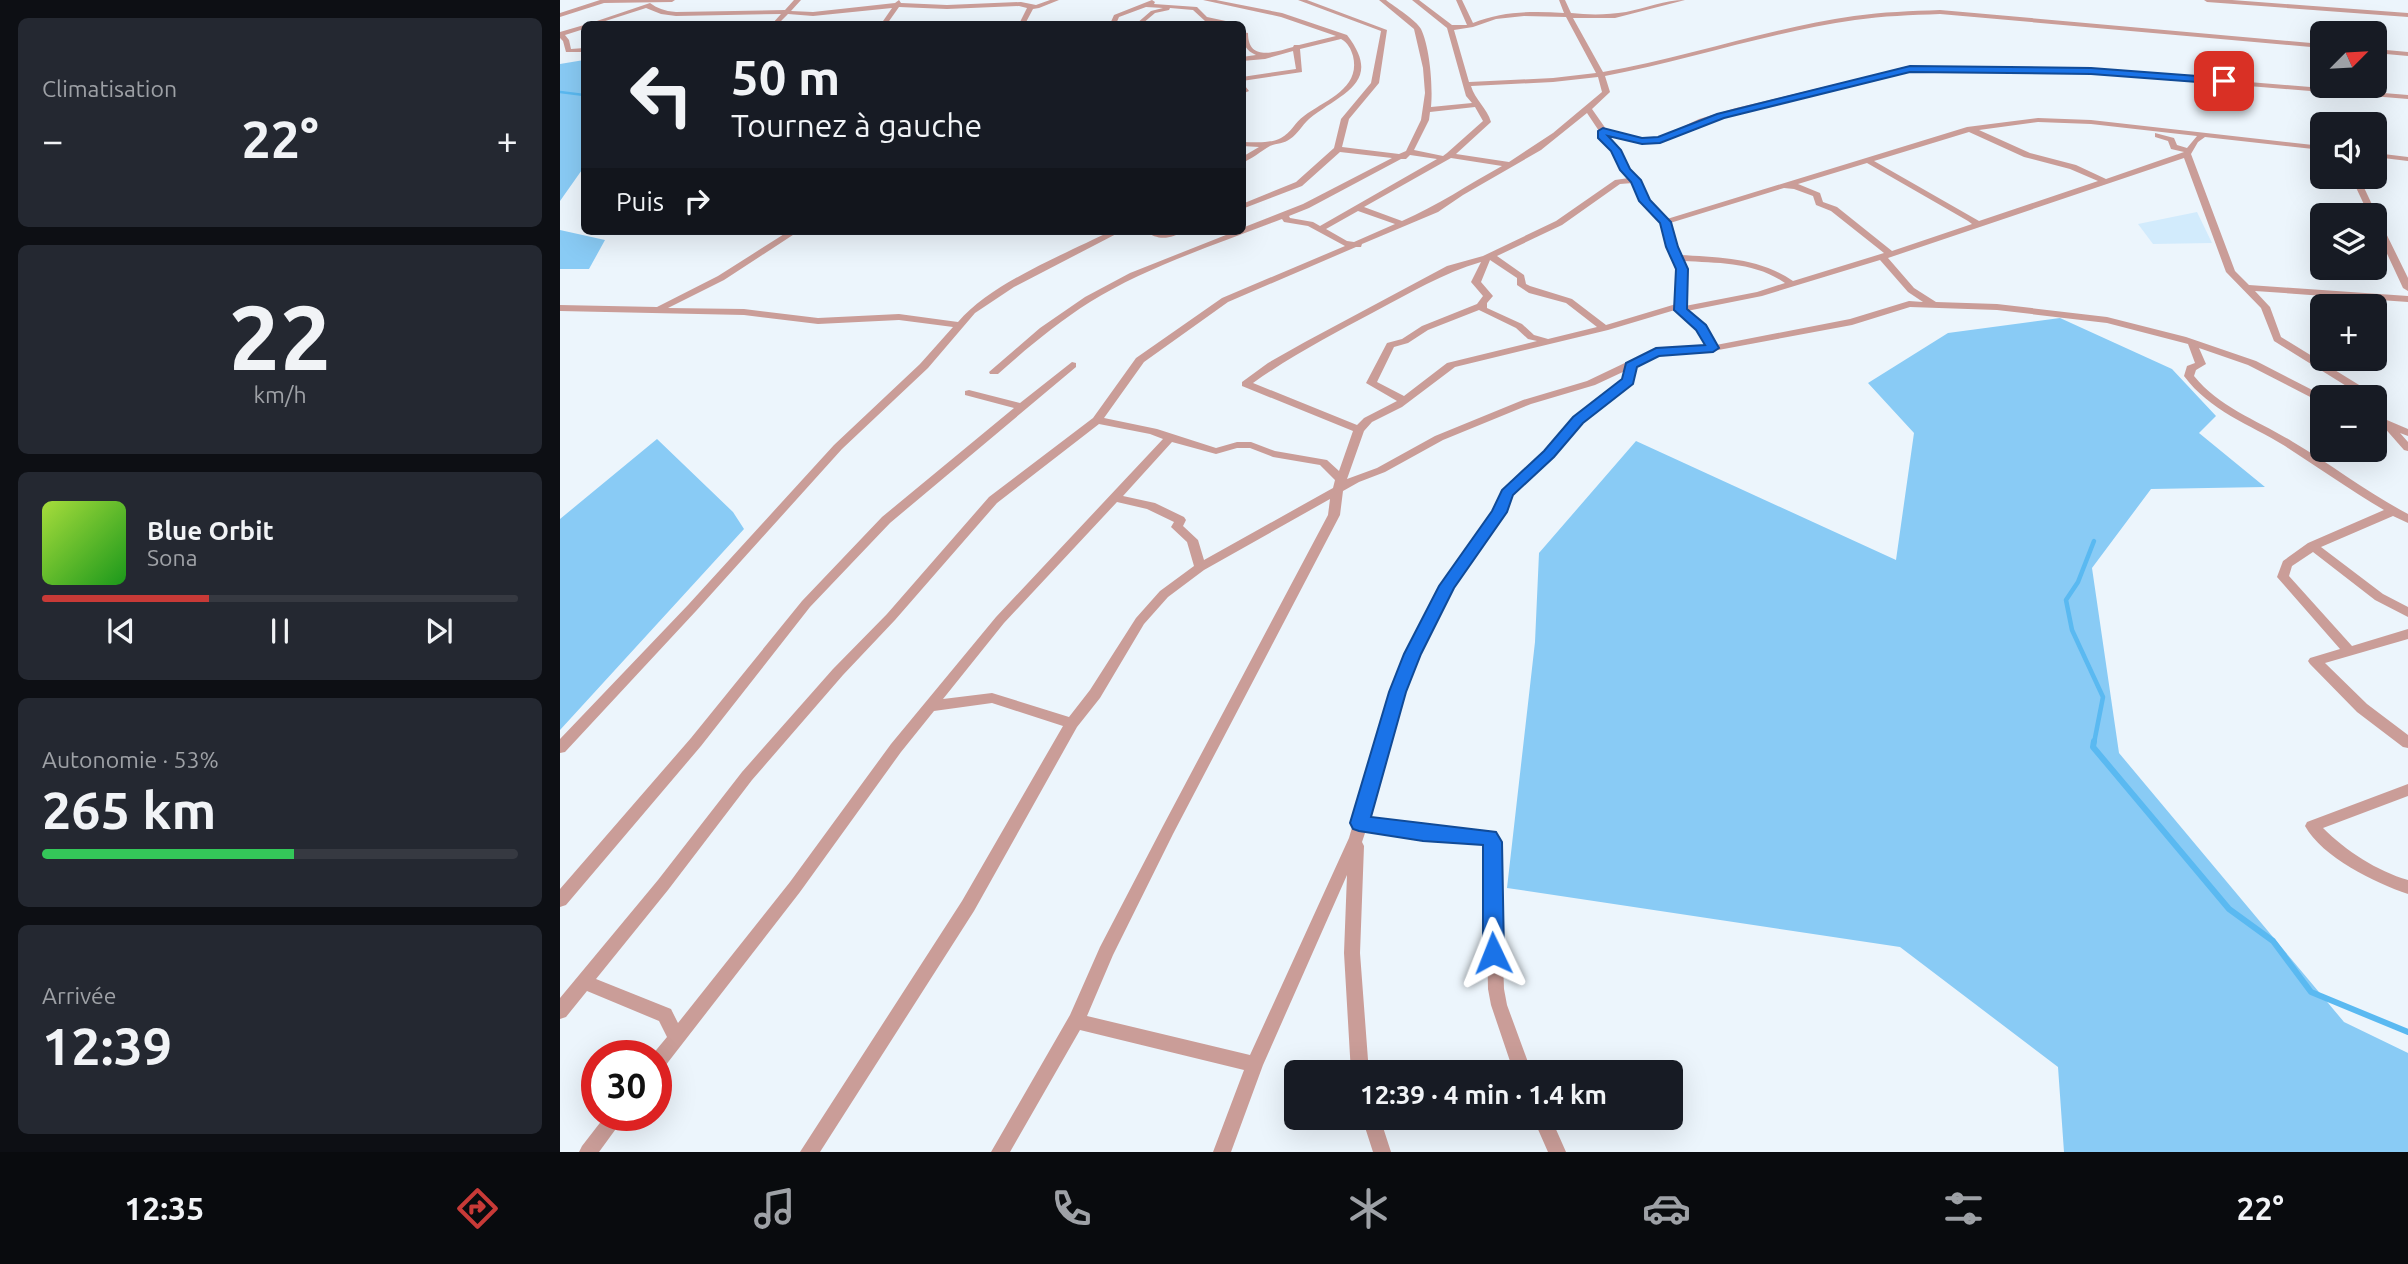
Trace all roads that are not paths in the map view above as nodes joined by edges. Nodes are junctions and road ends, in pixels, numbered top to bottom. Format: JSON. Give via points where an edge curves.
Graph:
{"nodes":[{"id":1,"x":798,"y":0,"type":"edge"},
{"id":2,"x":919,"y":0,"type":"edge"},
{"id":3,"x":1056,"y":0,"type":"edge"},
{"id":4,"x":1155,"y":0,"type":"edge"},
{"id":5,"x":1206,"y":0,"type":"edge"},
{"id":6,"x":1301,"y":0,"type":"edge"},
{"id":7,"x":1382,"y":0,"type":"edge"},
{"id":8,"x":1415,"y":0,"type":"edge"},
{"id":9,"x":1459,"y":0,"type":"edge"},
{"id":10,"x":1562,"y":0,"type":"edge"},
{"id":11,"x":1682,"y":0,"type":"edge"},
{"id":12,"x":2207,"y":0,"type":"edge"},
{"id":13,"x":605,"y":1,"type":"edge"},
{"id":14,"x":668,"y":1,"type":"edge"},
{"id":15,"x":899,"y":2,"type":"edge"},
{"id":16,"x":1147,"y":5,"type":"junction"},
{"id":17,"x":646,"y":6,"type":"junction"},
{"id":18,"x":912,"y":6,"type":"junction"},
{"id":19,"x":1177,"y":6,"type":"junction"},
{"id":20,"x":1031,"y":7,"type":"junction"},
{"id":21,"x":766,"y":11,"type":"junction"},
{"id":22,"x":790,"y":11,"type":"junction"},
{"id":23,"x":1567,"y":13,"type":"junction"},
{"id":24,"x":560,"y":15,"type":"edge"},
{"id":25,"x":2408,"y":15,"type":"edge"},
{"id":26,"x":600,"y":21,"type":"edge"},
{"id":27,"x":776,"y":21,"type":"edge"},
{"id":28,"x":886,"y":21,"type":"edge"},
{"id":29,"x":1024,"y":21,"type":"edge"},
{"id":30,"x":1114,"y":21,"type":"edge"},
{"id":31,"x":1142,"y":21,"type":"edge"},
{"id":32,"x":1218,"y":21,"type":"edge"},
{"id":33,"x":1471,"y":26,"type":"junction"},
{"id":34,"x":1450,"y":27,"type":"junction"},
{"id":35,"x":581,"y":28,"type":"edge"},
{"id":36,"x":570,"y":31,"type":"junction"},
{"id":37,"x":581,"y":33,"type":"edge"},
{"id":38,"x":560,"y":34,"type":"edge"},
{"id":39,"x":1345,"y":36,"type":"junction"},
{"id":40,"x":1246,"y":42,"type":"edge"},
{"id":41,"x":2310,"y":45,"type":"edge"},
{"id":42,"x":1296,"y":46,"type":"junction"},
{"id":43,"x":581,"y":50,"type":"edge"},
{"id":44,"x":568,"y":51,"type":"junction"},
{"id":45,"x":2387,"y":52,"type":"edge"},
{"id":46,"x":2408,"y":54,"type":"edge"},
{"id":47,"x":1265,"y":57,"type":"junction"},
{"id":48,"x":1246,"y":58,"type":"edge"},
{"id":49,"x":560,"y":60,"type":"edge"},
{"id":50,"x":1269,"y":75,"type":"junction"},
{"id":51,"x":1602,"y":75,"type":"junction"},
{"id":52,"x":1246,"y":78,"type":"edge"},
{"id":53,"x":1466,"y":84,"type":"junction"},
{"id":54,"x":2408,"y":97,"type":"edge"},
{"id":55,"x":1477,"y":105,"type":"junction"},
{"id":56,"x":1427,"y":110,"type":"junction"},
{"id":57,"x":1589,"y":110,"type":"junction"},
{"id":58,"x":2131,"y":126,"type":"junction"},
{"id":59,"x":1970,"y":129,"type":"junction"},
{"id":60,"x":1603,"y":131,"type":"junction"},
{"id":61,"x":2203,"y":135,"type":"junction"},
{"id":62,"x":1246,"y":144,"type":"edge"},
{"id":63,"x":1268,"y":145,"type":"junction"},
{"id":64,"x":2310,"y":147,"type":"edge"},
{"id":65,"x":1338,"y":149,"type":"junction"},
{"id":66,"x":2188,"y":153,"type":"junction"},
{"id":67,"x":1406,"y":155,"type":"junction"},
{"id":68,"x":2387,"y":156,"type":"edge"},
{"id":69,"x":1447,"y":157,"type":"junction"},
{"id":70,"x":1246,"y":159,"type":"edge"},
{"id":71,"x":2408,"y":159,"type":"edge"},
{"id":72,"x":1867,"y":160,"type":"junction"},
{"id":73,"x":1506,"y":164,"type":"junction"},
{"id":74,"x":1625,"y":170,"type":"junction"},
{"id":75,"x":1636,"y":180,"type":"junction"},
{"id":76,"x":1618,"y":182,"type":"junction"},
{"id":77,"x":2106,"y":182,"type":"junction"},
{"id":78,"x":1780,"y":188,"type":"junction"},
{"id":79,"x":1246,"y":205,"type":"edge"},
{"id":80,"x":1358,"y":208,"type":"junction"},
{"id":81,"x":1284,"y":216,"type":"junction"},
{"id":82,"x":1665,"y":222,"type":"junction"},
{"id":83,"x":1403,"y":224,"type":"junction"},
{"id":84,"x":1978,"y":226,"type":"junction"},
{"id":85,"x":1320,"y":229,"type":"junction"},
{"id":86,"x":1246,"y":231,"type":"edge"},
{"id":87,"x":789,"y":235,"type":"edge"},
{"id":88,"x":1110,"y":235,"type":"edge"},
{"id":89,"x":1235,"y":235,"type":"edge"},
{"id":90,"x":2387,"y":244,"type":"edge"},
{"id":91,"x":1358,"y":245,"type":"junction"},
{"id":92,"x":1887,"y":255,"type":"junction"},
{"id":93,"x":1488,"y":257,"type":"junction"},
{"id":94,"x":1678,"y":258,"type":"junction"},
{"id":95,"x":1711,"y":260,"type":"junction"},
{"id":96,"x":1682,"y":269,"type":"junction"},
{"id":97,"x":1792,"y":284,"type":"junction"},
{"id":98,"x":2246,"y":288,"type":"junction"},
{"id":99,"x":2408,"y":288,"type":"edge"},
{"id":100,"x":2408,"y":299,"type":"edge"},
{"id":101,"x":1932,"y":303,"type":"junction"},
{"id":102,"x":1481,"y":306,"type":"junction"},
{"id":103,"x":560,"y":308,"type":"edge"},
{"id":104,"x":1680,"y":308,"type":"junction"},
{"id":105,"x":659,"y":309,"type":"junction"},
{"id":106,"x":961,"y":325,"type":"junction"},
{"id":107,"x":1605,"y":328,"type":"junction"},
{"id":108,"x":1551,"y":340,"type":"junction"},
{"id":109,"x":2192,"y":342,"type":"junction"},
{"id":110,"x":1713,"y":348,"type":"junction"},
{"id":111,"x":1656,"y":352,"type":"junction"},
{"id":112,"x":1072,"y":365,"type":"dead end"},
{"id":113,"x":994,"y":372,"type":"dead end"},
{"id":114,"x":2352,"y":385,"type":"edge"},
{"id":115,"x":970,"y":393,"type":"dead end"},
{"id":116,"x":2310,"y":393,"type":"edge"},
{"id":117,"x":1404,"y":400,"type":"junction"},
{"id":118,"x":1020,"y":405,"type":"junction"},
{"id":119,"x":1097,"y":420,"type":"junction"},
{"id":120,"x":2387,"y":424,"type":"edge"},
{"id":121,"x":2387,"y":428,"type":"edge"},
{"id":122,"x":1359,"y":430,"type":"junction"},
{"id":123,"x":2408,"y":433,"type":"edge"},
{"id":124,"x":1170,"y":438,"type":"junction"},
{"id":125,"x":2408,"y":448,"type":"edge"},
{"id":126,"x":1339,"y":485,"type":"junction"},
{"id":127,"x":1113,"y":497,"type":"junction"},
{"id":128,"x":2393,"y":511,"type":"junction"},
{"id":129,"x":2408,"y":519,"type":"edge"},
{"id":130,"x":2312,"y":546,"type":"junction"},
{"id":131,"x":1200,"y":567,"type":"junction"},
{"id":132,"x":2408,"y":614,"type":"edge"},
{"id":133,"x":2408,"y":634,"type":"edge"},
{"id":134,"x":2348,"y":650,"type":"junction"},
{"id":135,"x":932,"y":706,"type":"junction"},
{"id":136,"x":1072,"y":723,"type":"junction"},
{"id":137,"x":2408,"y":743,"type":"edge"},
{"id":138,"x":560,"y":748,"type":"edge"},
{"id":139,"x":2408,"y":790,"type":"edge"},
{"id":140,"x":1358,"y":831,"type":"junction"},
{"id":141,"x":2408,"y":887,"type":"edge"},
{"id":142,"x":560,"y":901,"type":"edge"},
{"id":143,"x":584,"y":982,"type":"junction"},
{"id":144,"x":560,"y":1011,"type":"edge"},
{"id":145,"x":1076,"y":1021,"type":"junction"},
{"id":146,"x":676,"y":1038,"type":"junction"},
{"id":147,"x":672,"y":1043,"type":"edge"},
{"id":148,"x":1359,"y":1060,"type":"edge"},
{"id":149,"x":1519,"y":1060,"type":"edge"},
{"id":150,"x":1255,"y":1064,"type":"junction"},
{"id":151,"x":1375,"y":1130,"type":"edge"},
{"id":152,"x":1547,"y":1130,"type":"edge"},
{"id":153,"x":604,"y":1131,"type":"edge"},
{"id":154,"x":588,"y":1152,"type":"edge"},
{"id":155,"x":809,"y":1152,"type":"edge"},
{"id":156,"x":1000,"y":1152,"type":"edge"},
{"id":157,"x":1222,"y":1152,"type":"edge"},
{"id":158,"x":1382,"y":1152,"type":"edge"},
{"id":159,"x":1557,"y":1152,"type":"edge"}],
"edges":[{"from":1,"to":22,"type":"street"},
{"from":2,"to":18,"type":"street"},
{"from":3,"to":20,"type":"street"},
{"from":4,"to":16,"type":"street"},
{"from":5,"to":39,"type":"street","via":[[1282,15]]},
{"from":6,"to":65,"type":"street","via":[[1384,30],[1375,83],[1345,119]]},
{"from":7,"to":56,"type":"street","via":[[1419,33],[1427,68]]},
{"from":8,"to":34,"type":"street"},
{"from":9,"to":33,"type":"street"},
{"from":10,"to":23,"type":"street"},
{"from":11,"to":23,"type":"street","via":[[1593,17]]},
{"from":12,"to":25,"type":"street"},
{"from":13,"to":14,"type":"street"},
{"from":13,"to":24,"type":"street"},
{"from":14,"to":17,"type":"street"},
{"from":15,"to":18,"type":"street"},
{"from":15,"to":22,"type":"street","via":[[813,14]]},
{"from":15,"to":28,"type":"street"},
{"from":16,"to":19,"type":"street"},
{"from":16,"to":30,"type":"street","via":[[1116,16]]},
{"from":17,"to":21,"type":"street","via":[[676,14]]},
{"from":17,"to":26,"type":"street"},
{"from":18,"to":20,"type":"street"},
{"from":19,"to":31,"type":"street","via":[[1153,12]]},
{"from":19,"to":32,"type":"street","via":[[1195,8],[1205,19]]},
{"from":20,"to":29,"type":"street"},
{"from":21,"to":22,"type":"street"},
{"from":21,"to":27,"type":"street"},
{"from":22,"to":27,"type":"street"},
{"from":23,"to":33,"type":"street","via":[[1501,16]]},
{"from":23,"to":51,"type":"street"},
{"from":33,"to":34,"type":"street"},
{"from":34,"to":53,"type":"street"},
{"from":35,"to":36,"type":"street"},
{"from":36,"to":37,"type":"street"},
{"from":36,"to":38,"type":"street"},
{"from":38,"to":44,"type":"street"},
{"from":39,"to":42,"type":"street"},
{"from":39,"to":63,"type":"street","via":[[1357,58],[1354,83],[1301,122],[1293,134]]},
{"from":40,"to":47,"type":"street"},
{"from":41,"to":51,"type":"street","via":[[1901,11],[1818,23]]},
{"from":42,"to":47,"type":"street"},
{"from":42,"to":50,"type":"street","via":[[1300,71]]},
{"from":43,"to":44,"type":"street"},
{"from":44,"to":49,"type":"street"},
{"from":45,"to":46,"type":"street"},
{"from":47,"to":48,"type":"street"},
{"from":47,"to":50,"type":"street"},
{"from":50,"to":52,"type":"street"},
{"from":51,"to":53,"type":"street"},
{"from":51,"to":57,"type":"street","via":[[1606,92]]},
{"from":53,"to":55,"type":"street"},
{"from":54,"to":60,"type":"street","via":[[2091,71],[1926,68],[1739,110],[1660,140],[1642,141]]},
{"from":55,"to":56,"type":"street"},
{"from":55,"to":69,"type":"street","via":[[1487,122]]},
{"from":56,"to":67,"type":"street"},
{"from":57,"to":60,"type":"street"},
{"from":57,"to":73,"type":"street","via":[[1536,149]]},
{"from":58,"to":59,"type":"street","via":[[2038,120]]},
{"from":58,"to":61,"type":"street"},
{"from":58,"to":66,"type":"street","via":[[2168,139]]},
{"from":59,"to":72,"type":"street"},
{"from":59,"to":77,"type":"street","via":[[2027,155],[2073,167]]},
{"from":60,"to":74,"type":"street"},
{"from":61,"to":64,"type":"street"},
{"from":61,"to":66,"type":"street"},
{"from":62,"to":63,"type":"street"},
{"from":63,"to":70,"type":"street"},
{"from":65,"to":67,"type":"street"},
{"from":65,"to":79,"type":"street","via":[[1299,184]]},
{"from":66,"to":77,"type":"street"},
{"from":66,"to":98,"type":"street","via":[[2231,272]]},
{"from":67,"to":69,"type":"street"},
{"from":67,"to":81,"type":"street"},
{"from":68,"to":71,"type":"street"},
{"from":69,"to":73,"type":"street"},
{"from":69,"to":80,"type":"street"},
{"from":72,"to":78,"type":"street"},
{"from":72,"to":84,"type":"street"},
{"from":73,"to":83,"type":"street","via":[[1435,210]]},
{"from":74,"to":75,"type":"street"},
{"from":74,"to":76,"type":"street"},
{"from":75,"to":76,"type":"street"},
{"from":75,"to":82,"type":"street","via":[[1645,201]]},
{"from":76,"to":93,"type":"street","via":[[1559,223]]},
{"from":77,"to":84,"type":"street"},
{"from":78,"to":82,"type":"street"},
{"from":78,"to":92,"type":"street","via":[[1795,186],[1817,195],[1819,202],[1834,209]]},
{"from":80,"to":83,"type":"street"},
{"from":80,"to":85,"type":"street"},
{"from":81,"to":85,"type":"street"},
{"from":81,"to":86,"type":"street"},
{"from":82,"to":94,"type":"street"},
{"from":83,"to":91,"type":"street"},
{"from":84,"to":92,"type":"street"},
{"from":85,"to":91,"type":"street"},
{"from":87,"to":105,"type":"street","via":[[721,278]]},
{"from":88,"to":106,"type":"street","via":[[1010,285],[972,311]]},
{"from":89,"to":113,"type":"street","via":[[1111,287],[1043,330]]},
{"from":90,"to":99,"type":"street"},
{"from":91,"to":119,"type":"street","via":[[1248,290],[1198,317],[1140,360]]},
{"from":92,"to":97,"type":"street"},
{"from":92,"to":101,"type":"street","via":[[1911,290]]},
{"from":93,"to":102,"type":"street","via":[[1476,282],[1488,296]]},
{"from":93,"to":107,"type":"street","via":[[1521,277],[1529,290],[1572,302]]},
{"from":93,"to":122,"type":"street","via":[[1450,268],[1308,344],[1246,384]]},
{"from":94,"to":95,"type":"street"},
{"from":94,"to":96,"type":"street"},
{"from":95,"to":96,"type":"street"},
{"from":95,"to":97,"type":"street","via":[[1748,265]]},
{"from":96,"to":104,"type":"street"},
{"from":97,"to":104,"type":"street"},
{"from":98,"to":100,"type":"street"},
{"from":98,"to":114,"type":"street","via":[[2264,307],[2277,339]]},
{"from":101,"to":109,"type":"street","via":[[2106,320]]},
{"from":101,"to":110,"type":"street","via":[[1909,304],[1852,322]]},
{"from":102,"to":108,"type":"street","via":[[1532,338]]},
{"from":102,"to":117,"type":"street","via":[[1391,345],[1371,383]]},
{"from":103,"to":105,"type":"street"},
{"from":104,"to":107,"type":"street"},
{"from":104,"to":110,"type":"street"},
{"from":105,"to":106,"type":"street","via":[[818,321],[899,317]]},
{"from":106,"to":138,"type":"street","via":[[838,447]]},
{"from":107,"to":108,"type":"street"},
{"from":108,"to":117,"type":"street","via":[[1451,365]]},
{"from":109,"to":116,"type":"street","via":[[2252,363]]},
{"from":109,"to":128,"type":"street","via":[[2201,363],[2189,376],[2198,390]]},
{"from":110,"to":111,"type":"street"},
{"from":111,"to":126,"type":"street","via":[[1591,383],[1527,402],[1439,438]]},
{"from":111,"to":140,"type":"street","via":[[1631,365],[1628,381],[1578,420],[1507,493],[1499,512],[1447,586],[1398,692]]},
{"from":112,"to":118,"type":"street"},
{"from":115,"to":118,"type":"street"},
{"from":117,"to":122,"type":"street"},
{"from":118,"to":142,"type":"street","via":[[886,520],[806,604]]},
{"from":119,"to":124,"type":"street"},
{"from":119,"to":143,"type":"street","via":[[993,500],[747,776]]},
{"from":120,"to":123,"type":"street"},
{"from":121,"to":125,"type":"street"},
{"from":122,"to":126,"type":"street"},
{"from":124,"to":126,"type":"street","via":[[1216,451],[1251,445],[1273,454],[1323,461]]},
{"from":124,"to":127,"type":"street"},
{"from":126,"to":131,"type":"street"},
{"from":126,"to":145,"type":"street","via":[[1334,515],[1161,842]]},
{"from":127,"to":131,"type":"street","via":[[1151,506],[1180,520],[1177,527],[1192,540]]},
{"from":127,"to":135,"type":"street","via":[[1000,620]]},
{"from":128,"to":129,"type":"street"},
{"from":128,"to":130,"type":"street"},
{"from":130,"to":132,"type":"street"},
{"from":130,"to":134,"type":"street","via":[[2288,561],[2283,578]]},
{"from":131,"to":136,"type":"street","via":[[1164,594],[1140,621]]},
{"from":133,"to":134,"type":"street"},
{"from":134,"to":137,"type":"street","via":[[2315,661],[2362,708]]},
{"from":135,"to":136,"type":"street","via":[[992,698]]},
{"from":135,"to":146,"type":"street"},
{"from":136,"to":155,"type":"street","via":[[968,906]]},
{"from":139,"to":141,"type":"street","via":[[2312,826],[2372,871]]},
{"from":140,"to":148,"type":"street","via":[[1352,953]]},
{"from":140,"to":149,"type":"street","via":[[1484,836],[1492,842],[1496,989]]},
{"from":140,"to":150,"type":"street"},
{"from":143,"to":144,"type":"street"},
{"from":143,"to":146,"type":"street","via":[[665,1015]]},
{"from":145,"to":150,"type":"street"},
{"from":145,"to":156,"type":"street"},
{"from":146,"to":147,"type":"street"},
{"from":150,"to":157,"type":"street"},
{"from":151,"to":158,"type":"street"},
{"from":152,"to":159,"type":"street"},
{"from":153,"to":154,"type":"street"}]}
